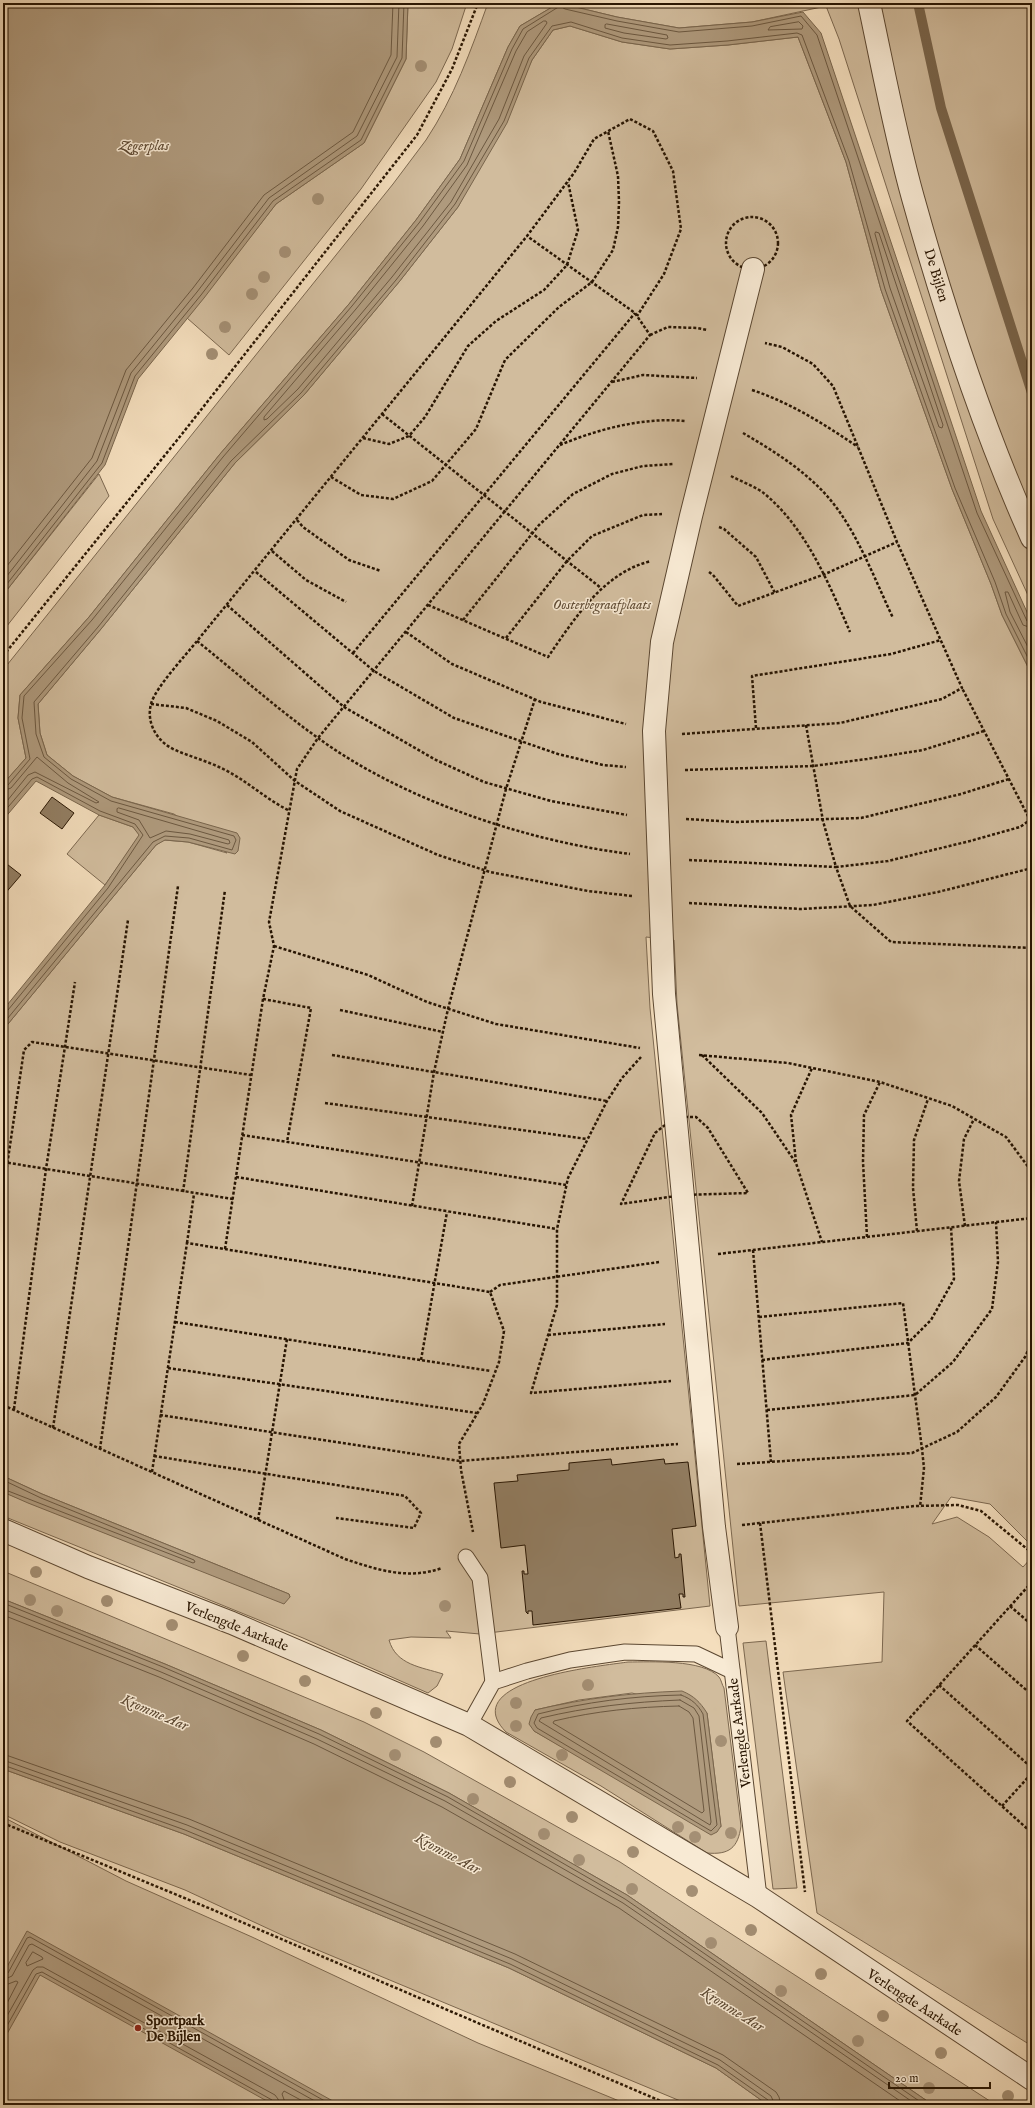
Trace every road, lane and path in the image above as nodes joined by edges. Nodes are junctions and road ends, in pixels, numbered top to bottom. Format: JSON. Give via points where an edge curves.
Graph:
{"nodes":[{"id":1,"x":478,"y":3,"type":"edge"},
{"id":2,"x":869,"y":3,"type":"edge"},
{"id":3,"x":608,"y":131,"type":"junction"},
{"id":4,"x":568,"y":182,"type":"junction"},
{"id":5,"x":526,"y":236,"type":"junction"},
{"id":6,"x":567,"y":265,"type":"junction"},
{"id":7,"x":753,"y":269,"type":"dead end"},
{"id":8,"x":592,"y":282,"type":"junction"},
{"id":9,"x":635,"y":313,"type":"junction"},
{"id":10,"x":637,"y":316,"type":"junction"},
{"id":11,"x":650,"y":335,"type":"junction"},
{"id":12,"x":736,"y":336,"type":"junction"},
{"id":13,"x":382,"y":414,"type":"junction"},
{"id":14,"x":715,"y":423,"type":"junction"},
{"id":15,"x":409,"y":436,"type":"junction"},
{"id":16,"x":363,"y":438,"type":"junction"},
{"id":17,"x":559,"y":445,"type":"junction"},
{"id":18,"x":444,"y":464,"type":"junction"},
{"id":19,"x":331,"y":477,"type":"junction"},
{"id":20,"x":484,"y":496,"type":"junction"},
{"id":21,"x":505,"y":512,"type":"junction"},
{"id":22,"x":691,"y":516,"type":"junction"},
{"id":23,"x":296,"y":520,"type":"junction"},
{"id":24,"x":1032,"y":538,"type":"edge"},
{"id":25,"x":272,"y":551,"type":"junction"},
{"id":26,"x":567,"y":561,"type":"junction"},
{"id":27,"x":381,"y":571,"type":"dead end"},
{"id":28,"x":256,"y":572,"type":"junction"},
{"id":29,"x":601,"y":588,"type":"dead end"},
{"id":30,"x":776,"y":593,"type":"dead end"},
{"id":31,"x":346,"y":602,"type":"dead end"},
{"id":32,"x":227,"y":605,"type":"junction"},
{"id":33,"x":893,"y":618,"type":"dead end"},
{"id":34,"x":406,"y":632,"type":"junction"},
{"id":35,"x":506,"y":638,"type":"dead end"},
{"id":36,"x":941,"y":640,"type":"junction"},
{"id":37,"x":197,"y":641,"type":"junction"},
{"id":38,"x":353,"y":653,"type":"junction"},
{"id":39,"x":3,"y":656,"type":"edge"},
{"id":40,"x":374,"y":671,"type":"junction"},
{"id":41,"x":962,"y":688,"type":"junction"},
{"id":42,"x":535,"y":699,"type":"junction"},
{"id":43,"x":150,"y":704,"type":"junction"},
{"id":44,"x":344,"y":707,"type":"junction"},
{"id":45,"x":806,"y":725,"type":"junction"},
{"id":46,"x":756,"y":728,"type":"junction"},
{"id":47,"x":654,"y":731,"type":"junction"},
{"id":48,"x":984,"y":731,"type":"junction"},
{"id":49,"x":318,"y":738,"type":"junction"},
{"id":50,"x":520,"y":741,"type":"junction"},
{"id":51,"x":813,"y":766,"type":"junction"},
{"id":52,"x":656,"y":771,"type":"junction"},
{"id":53,"x":1009,"y":779,"type":"junction"},
{"id":54,"x":295,"y":781,"type":"junction"},
{"id":55,"x":506,"y":788,"type":"junction"},
{"id":56,"x":288,"y":810,"type":"junction"},
{"id":57,"x":657,"y":818,"type":"junction"},
{"id":58,"x":1030,"y":820,"type":"junction"},
{"id":59,"x":823,"y":821,"type":"junction"},
{"id":60,"x":497,"y":824,"type":"junction"},
{"id":61,"x":1032,"y":824,"type":"edge"},
{"id":62,"x":659,"y":858,"type":"junction"},
{"id":63,"x":836,"y":867,"type":"junction"},
{"id":64,"x":1032,"y":868,"type":"edge"},
{"id":65,"x":483,"y":870,"type":"junction"},
{"id":66,"x":178,"y":886,"type":"dead end"},
{"id":67,"x":225,"y":890,"type":"dead end"},
{"id":68,"x":660,"y":900,"type":"junction"},
{"id":69,"x":850,"y":906,"type":"junction"},
{"id":70,"x":128,"y":920,"type":"dead end"},
{"id":71,"x":1032,"y":948,"type":"edge"},
{"id":72,"x":75,"y":982,"type":"dead end"},
{"id":73,"x":263,"y":999,"type":"junction"},
{"id":74,"x":340,"y":1010,"type":"dead end"},
{"id":75,"x":442,"y":1032,"type":"junction"},
{"id":76,"x":65,"y":1046,"type":"junction"},
{"id":77,"x":108,"y":1053,"type":"junction"},
{"id":78,"x":332,"y":1055,"type":"dead end"},
{"id":79,"x":643,"y":1055,"type":"dead end"},
{"id":80,"x":702,"y":1055,"type":"dead end"},
{"id":81,"x":154,"y":1060,"type":"junction"},
{"id":82,"x":200,"y":1068,"type":"junction"},
{"id":83,"x":812,"y":1068,"type":"dead end"},
{"id":84,"x":434,"y":1072,"type":"junction"},
{"id":85,"x":251,"y":1075,"type":"junction"},
{"id":86,"x":880,"y":1082,"type":"dead end"},
{"id":87,"x":928,"y":1099,"type":"dead end"},
{"id":88,"x":607,"y":1101,"type":"junction"},
{"id":89,"x":325,"y":1103,"type":"dead end"},
{"id":90,"x":427,"y":1118,"type":"junction"},
{"id":91,"x":974,"y":1119,"type":"dead end"},
{"id":92,"x":242,"y":1135,"type":"junction"},
{"id":93,"x":587,"y":1139,"type":"junction"},
{"id":94,"x":287,"y":1142,"type":"junction"},
{"id":95,"x":3,"y":1162,"type":"edge"},
{"id":96,"x":7,"y":1162,"type":"junction"},
{"id":97,"x":420,"y":1163,"type":"junction"},
{"id":98,"x":796,"y":1163,"type":"junction"},
{"id":99,"x":46,"y":1168,"type":"junction"},
{"id":100,"x":89,"y":1176,"type":"junction"},
{"id":101,"x":236,"y":1177,"type":"junction"},
{"id":102,"x":137,"y":1184,"type":"junction"},
{"id":103,"x":566,"y":1185,"type":"junction"},
{"id":104,"x":183,"y":1192,"type":"junction"},
{"id":105,"x":3,"y":1193,"type":"edge"},
{"id":106,"x":194,"y":1194,"type":"junction"},
{"id":107,"x":233,"y":1199,"type":"junction"},
{"id":108,"x":412,"y":1206,"type":"junction"},
{"id":109,"x":447,"y":1212,"type":"junction"},
{"id":110,"x":1032,"y":1218,"type":"edge"},
{"id":111,"x":996,"y":1222,"type":"junction"},
{"id":112,"x":965,"y":1226,"type":"junction"},
{"id":113,"x":950,"y":1227,"type":"junction"},
{"id":114,"x":557,"y":1229,"type":"junction"},
{"id":115,"x":917,"y":1231,"type":"junction"},
{"id":116,"x":867,"y":1237,"type":"junction"},
{"id":117,"x":822,"y":1242,"type":"junction"},
{"id":118,"x":187,"y":1243,"type":"junction"},
{"id":119,"x":225,"y":1249,"type":"junction"},
{"id":120,"x":753,"y":1250,"type":"junction"},
{"id":121,"x":689,"y":1257,"type":"junction"},
{"id":122,"x":556,"y":1277,"type":"junction"},
{"id":123,"x":436,"y":1284,"type":"junction"},
{"id":124,"x":490,"y":1292,"type":"junction"},
{"id":125,"x":759,"y":1317,"type":"junction"},
{"id":126,"x":694,"y":1321,"type":"junction"},
{"id":127,"x":175,"y":1322,"type":"junction"},
{"id":128,"x":548,"y":1335,"type":"junction"},
{"id":129,"x":286,"y":1339,"type":"junction"},
{"id":130,"x":1032,"y":1342,"type":"edge"},
{"id":131,"x":908,"y":1343,"type":"junction"},
{"id":132,"x":421,"y":1360,"type":"junction"},
{"id":133,"x":762,"y":1360,"type":"junction"},
{"id":134,"x":168,"y":1368,"type":"junction"},
{"id":135,"x":491,"y":1371,"type":"dead end"},
{"id":136,"x":700,"y":1378,"type":"junction"},
{"id":137,"x":280,"y":1385,"type":"junction"},
{"id":138,"x":915,"y":1395,"type":"junction"},
{"id":139,"x":3,"y":1404,"type":"edge"},
{"id":140,"x":14,"y":1409,"type":"junction"},
{"id":141,"x":766,"y":1410,"type":"junction"},
{"id":142,"x":477,"y":1413,"type":"junction"},
{"id":143,"x":160,"y":1415,"type":"junction"},
{"id":144,"x":53,"y":1428,"type":"junction"},
{"id":145,"x":273,"y":1432,"type":"junction"},
{"id":146,"x":706,"y":1442,"type":"junction"},
{"id":147,"x":100,"y":1449,"type":"junction"},
{"id":148,"x":922,"y":1449,"type":"junction"},
{"id":149,"x":154,"y":1456,"type":"junction"},
{"id":150,"x":460,"y":1462,"type":"junction"},
{"id":151,"x":771,"y":1462,"type":"junction"},
{"id":152,"x":708,"y":1466,"type":"junction"},
{"id":153,"x":152,"y":1472,"type":"junction"},
{"id":154,"x":266,"y":1475,"type":"junction"},
{"id":155,"x":920,"y":1507,"type":"junction"},
{"id":156,"x":336,"y":1518,"type":"dead end"},
{"id":157,"x":258,"y":1520,"type":"junction"},
{"id":158,"x":760,"y":1523,"type":"junction"},
{"id":159,"x":714,"y":1527,"type":"junction"},
{"id":160,"x":3,"y":1530,"type":"edge"},
{"id":161,"x":1032,"y":1553,"type":"edge"},
{"id":162,"x":466,"y":1557,"type":"junction"},
{"id":163,"x":1032,"y":1582,"type":"edge"},
{"id":164,"x":1010,"y":1606,"type":"junction"},
{"id":165,"x":1032,"y":1625,"type":"edge"},
{"id":166,"x":727,"y":1627,"type":"joint"},
{"id":167,"x":975,"y":1645,"type":"junction"},
{"id":168,"x":732,"y":1671,"type":"junction"},
{"id":169,"x":493,"y":1682,"type":"junction"},
{"id":170,"x":939,"y":1685,"type":"junction"},
{"id":171,"x":1032,"y":1695,"type":"edge"},
{"id":172,"x":469,"y":1725,"type":"junction"},
{"id":173,"x":1032,"y":1768,"type":"edge"},
{"id":174,"x":1032,"y":1774,"type":"edge"},
{"id":175,"x":1002,"y":1806,"type":"junction"},
{"id":176,"x":3,"y":1823,"type":"edge"},
{"id":177,"x":1032,"y":1834,"type":"edge"},
{"id":178,"x":759,"y":1897,"type":"junction"},
{"id":179,"x":810,"y":1932,"type":"junction"},
{"id":180,"x":1032,"y":2079,"type":"edge"},
{"id":181,"x":670,"y":2105,"type":"edge"}],
"edges":[{"from":1,"to":39,"type":"path","via":[[452,69],[417,134],[182,434]]},
{"from":2,"to":24,"type":"street","name":"De Bijlen","via":[[915,205],[967,372]]},
{"from":3,"to":4,"type":"path","via":[[594,139]]},
{"from":3,"to":8,"type":"path","via":[[618,176],[618,227],[613,250]]},
{"from":3,"to":10,"type":"path","via":[[630,119],[653,131],[674,171],[680,229],[664,274]]},
{"from":4,"to":5,"type":"path"},
{"from":4,"to":6,"type":"path","via":[[578,230]]},
{"from":5,"to":6,"type":"path"},
{"from":5,"to":13,"type":"path"},
{"from":6,"to":8,"type":"path"},
{"from":6,"to":15,"type":"path","via":[[544,290],[496,321],[468,346],[425,417]]},
{"from":7,"to":12,"type":"street"},
{"from":8,"to":9,"type":"path"},
{"from":8,"to":18,"type":"path","via":[[559,308],[505,360],[476,429]]},
{"from":9,"to":10,"type":"path"},
{"from":9,"to":20,"type":"path"},
{"from":10,"to":11,"type":"path"},
{"from":11,"to":12,"type":"path","via":[[668,327],[697,328]]},
{"from":11,"to":17,"type":"path"},
{"from":12,"to":14,"type":"street"},
{"from":12,"to":36,"type":"path","via":[[782,347],[813,364],[833,386]]},
{"from":13,"to":15,"type":"path"},
{"from":13,"to":16,"type":"path"},
{"from":14,"to":17,"type":"path","via":[[667,419],[580,436]]},
{"from":14,"to":22,"type":"street"},
{"from":14,"to":33,"type":"path","via":[[738,430],[774,451],[812,480],[841,514]]},
{"from":15,"to":16,"type":"path","via":[[389,444]]},
{"from":15,"to":18,"type":"path"},
{"from":16,"to":19,"type":"path"},
{"from":17,"to":21,"type":"path"},
{"from":18,"to":19,"type":"path","via":[[432,481],[393,499],[361,495]]},
{"from":18,"to":20,"type":"path"},
{"from":19,"to":23,"type":"path"},
{"from":20,"to":21,"type":"path"},
{"from":20,"to":38,"type":"path"},
{"from":21,"to":26,"type":"path"},
{"from":21,"to":34,"type":"path"},
{"from":22,"to":26,"type":"path","via":[[643,515],[592,536]]},
{"from":22,"to":30,"type":"path","via":[[724,529],[756,557]]},
{"from":22,"to":47,"type":"street","via":[[662,642]]},
{"from":23,"to":25,"type":"path"},
{"from":23,"to":27,"type":"path","via":[[349,560]]},
{"from":25,"to":28,"type":"path"},
{"from":25,"to":31,"type":"path","via":[[306,580]]},
{"from":26,"to":29,"type":"path"},
{"from":26,"to":35,"type":"path"},
{"from":28,"to":32,"type":"path"},
{"from":28,"to":38,"type":"path"},
{"from":32,"to":37,"type":"path"},
{"from":32,"to":44,"type":"path"},
{"from":34,"to":40,"type":"path"},
{"from":34,"to":42,"type":"path","via":[[452,664]]},
{"from":36,"to":41,"type":"path"},
{"from":36,"to":46,"type":"path","via":[[891,654],[752,676]]},
{"from":37,"to":43,"type":"path"},
{"from":37,"to":49,"type":"path"},
{"from":38,"to":40,"type":"path"},
{"from":40,"to":44,"type":"path"},
{"from":40,"to":50,"type":"path","via":[[454,718]]},
{"from":41,"to":45,"type":"path","via":[[942,700],[840,723]]},
{"from":41,"to":48,"type":"path"},
{"from":42,"to":47,"type":"path"},
{"from":42,"to":50,"type":"path"},
{"from":43,"to":54,"type":"path","via":[[186,708],[218,721],[252,742]]},
{"from":43,"to":56,"type":"path","via":[[150,722],[156,736],[172,748],[220,767],[270,801]]},
{"from":44,"to":49,"type":"path"},
{"from":44,"to":55,"type":"path","via":[[436,760],[484,782]]},
{"from":45,"to":46,"type":"path"},
{"from":45,"to":51,"type":"path"},
{"from":46,"to":47,"type":"path","via":[[681,734]]},
{"from":47,"to":52,"type":"street"},
{"from":48,"to":51,"type":"path","via":[[923,750]]},
{"from":48,"to":53,"type":"path"},
{"from":49,"to":54,"type":"path","via":[[297,769]]},
{"from":49,"to":60,"type":"path","via":[[387,780],[476,818]]},
{"from":50,"to":52,"type":"path","via":[[603,765]]},
{"from":50,"to":55,"type":"path"},
{"from":51,"to":52,"type":"path"},
{"from":51,"to":59,"type":"path"},
{"from":52,"to":57,"type":"street"},
{"from":53,"to":58,"type":"path"},
{"from":53,"to":59,"type":"path","via":[[961,794],[861,818]]},
{"from":54,"to":56,"type":"path"},
{"from":54,"to":65,"type":"path","via":[[340,811],[438,855]]},
{"from":55,"to":57,"type":"path","via":[[551,802]]},
{"from":55,"to":60,"type":"path"},
{"from":56,"to":73,"type":"path","via":[[269,922],[274,946]]},
{"from":57,"to":59,"type":"path","via":[[736,822]]},
{"from":57,"to":62,"type":"street"},
{"from":58,"to":61,"type":"path"},
{"from":58,"to":63,"type":"path","via":[[1020,827],[970,842],[888,861]]},
{"from":59,"to":63,"type":"path"},
{"from":60,"to":62,"type":"path","via":[[552,840],[609,852]]},
{"from":60,"to":65,"type":"path"},
{"from":62,"to":63,"type":"path"},
{"from":62,"to":68,"type":"street"},
{"from":63,"to":69,"type":"path"},
{"from":64,"to":69,"type":"path","via":[[938,892],[873,905]]},
{"from":65,"to":68,"type":"path","via":[[588,891]]},
{"from":65,"to":75,"type":"path"},
{"from":66,"to":81,"type":"path"},
{"from":67,"to":82,"type":"path"},
{"from":68,"to":69,"type":"path","via":[[801,908]]},
{"from":68,"to":121,"type":"street","via":[[664,994]]},
{"from":69,"to":71,"type":"path","via":[[891,942]]},
{"from":70,"to":77,"type":"path"},
{"from":72,"to":76,"type":"path"},
{"from":73,"to":85,"type":"path"},
{"from":73,"to":94,"type":"path","via":[[310,1008]]},
{"from":74,"to":75,"type":"path"},
{"from":75,"to":84,"type":"path"},
{"from":76,"to":77,"type":"path"},
{"from":76,"to":96,"type":"path","via":[[32,1042],[24,1050]]},
{"from":76,"to":99,"type":"path"},
{"from":77,"to":81,"type":"path"},
{"from":77,"to":100,"type":"path"},
{"from":78,"to":84,"type":"path"},
{"from":79,"to":88,"type":"path","via":[[622,1078]]},
{"from":80,"to":98,"type":"path","via":[[762,1113]]},
{"from":81,"to":82,"type":"path"},
{"from":81,"to":102,"type":"path"},
{"from":82,"to":85,"type":"path"},
{"from":82,"to":104,"type":"path"},
{"from":83,"to":98,"type":"path","via":[[791,1116]]},
{"from":84,"to":88,"type":"path"},
{"from":84,"to":90,"type":"path"},
{"from":85,"to":92,"type":"path"},
{"from":86,"to":116,"type":"path","via":[[864,1115],[863,1162]]},
{"from":87,"to":115,"type":"path","via":[[914,1140],[913,1188]]},
{"from":88,"to":93,"type":"path"},
{"from":89,"to":90,"type":"path"},
{"from":90,"to":93,"type":"path"},
{"from":90,"to":97,"type":"path"},
{"from":91,"to":112,"type":"path","via":[[964,1139],[959,1181]]},
{"from":92,"to":94,"type":"path"},
{"from":92,"to":101,"type":"path"},
{"from":93,"to":103,"type":"path"},
{"from":94,"to":97,"type":"path"},
{"from":95,"to":96,"type":"path"},
{"from":96,"to":99,"type":"path"},
{"from":96,"to":105,"type":"path"},
{"from":97,"to":103,"type":"path"},
{"from":97,"to":108,"type":"path"},
{"from":98,"to":117,"type":"path"},
{"from":99,"to":100,"type":"path"},
{"from":99,"to":140,"type":"path"},
{"from":100,"to":102,"type":"path"},
{"from":100,"to":144,"type":"path"},
{"from":101,"to":107,"type":"path"},
{"from":101,"to":108,"type":"path"},
{"from":102,"to":104,"type":"path"},
{"from":102,"to":147,"type":"path"},
{"from":103,"to":114,"type":"path"},
{"from":104,"to":106,"type":"path"},
{"from":106,"to":107,"type":"path"},
{"from":106,"to":118,"type":"path"},
{"from":107,"to":119,"type":"path"},
{"from":108,"to":109,"type":"path"},
{"from":109,"to":114,"type":"path"},
{"from":109,"to":123,"type":"path"},
{"from":110,"to":111,"type":"path"},
{"from":111,"to":112,"type":"path"},
{"from":111,"to":138,"type":"path","via":[[998,1262],[992,1309],[953,1362]]},
{"from":112,"to":113,"type":"path"},
{"from":113,"to":115,"type":"path"},
{"from":113,"to":131,"type":"path","via":[[954,1279],[931,1320]]},
{"from":114,"to":122,"type":"path"},
{"from":115,"to":116,"type":"path"},
{"from":116,"to":117,"type":"path"},
{"from":117,"to":120,"type":"path"},
{"from":118,"to":119,"type":"path"},
{"from":118,"to":127,"type":"path"},
{"from":119,"to":123,"type":"path"},
{"from":120,"to":121,"type":"path"},
{"from":120,"to":125,"type":"path"},
{"from":121,"to":122,"type":"path"},
{"from":121,"to":126,"type":"street"},
{"from":122,"to":124,"type":"path","via":[[500,1285]]},
{"from":122,"to":128,"type":"path","via":[[557,1306]]},
{"from":123,"to":124,"type":"path"},
{"from":123,"to":132,"type":"path"},
{"from":124,"to":142,"type":"path","via":[[504,1331],[499,1362]]},
{"from":125,"to":131,"type":"path","via":[[903,1303]]},
{"from":125,"to":133,"type":"path"},
{"from":126,"to":128,"type":"path"},
{"from":126,"to":136,"type":"street"},
{"from":127,"to":129,"type":"path"},
{"from":127,"to":134,"type":"path"},
{"from":128,"to":136,"type":"path","via":[[531,1393]]},
{"from":129,"to":132,"type":"path"},
{"from":129,"to":137,"type":"path"},
{"from":130,"to":148,"type":"path","via":[[996,1398],[957,1432]]},
{"from":131,"to":133,"type":"path"},
{"from":131,"to":138,"type":"path"},
{"from":132,"to":135,"type":"path"},
{"from":133,"to":141,"type":"path"},
{"from":134,"to":137,"type":"path"},
{"from":134,"to":143,"type":"path"},
{"from":136,"to":146,"type":"street"},
{"from":137,"to":142,"type":"path"},
{"from":137,"to":145,"type":"path"},
{"from":138,"to":141,"type":"path"},
{"from":138,"to":148,"type":"path"},
{"from":139,"to":140,"type":"path"},
{"from":140,"to":144,"type":"path"},
{"from":141,"to":151,"type":"path"},
{"from":142,"to":150,"type":"path","via":[[459,1444]]},
{"from":143,"to":145,"type":"path"},
{"from":143,"to":149,"type":"path"},
{"from":144,"to":147,"type":"path"},
{"from":145,"to":150,"type":"path"},
{"from":145,"to":154,"type":"path"},
{"from":146,"to":150,"type":"path"},
{"from":146,"to":152,"type":"street"},
{"from":147,"to":153,"type":"path"},
{"from":148,"to":151,"type":"path","via":[[912,1453]]},
{"from":148,"to":155,"type":"path","via":[[924,1468]]},
{"from":149,"to":153,"type":"path"},
{"from":149,"to":154,"type":"path"},
{"from":150,"to":162,"type":"path","via":[[475,1542]]},
{"from":151,"to":152,"type":"path"},
{"from":152,"to":159,"type":"street"},
{"from":153,"to":157,"type":"path"},
{"from":154,"to":156,"type":"path","via":[[405,1496],[421,1513],[414,1528]]},
{"from":154,"to":157,"type":"path"},
{"from":155,"to":158,"type":"path"},
{"from":155,"to":161,"type":"path","via":[[958,1504],[981,1511]]},
{"from":157,"to":162,"type":"path","via":[[345,1559],[385,1572],[419,1573],[441,1568]]},
{"from":158,"to":159,"type":"path"},
{"from":158,"to":179,"type":"path"},
{"from":159,"to":166,"type":"street"},
{"from":160,"to":172,"type":"street","name":"Verlengde Aarkade","via":[[88,1567],[232,1623]]},
{"from":162,"to":169,"type":"lane","via":[[480,1578]]},
{"from":163,"to":164,"type":"path"},
{"from":164,"to":165,"type":"path"},
{"from":164,"to":167,"type":"path"},
{"from":166,"to":168,"type":"lane"},
{"from":167,"to":170,"type":"path"},
{"from":167,"to":171,"type":"path"},
{"from":168,"to":169,"type":"lane","name":"Verlengde Aarkade","via":[[696,1654],[625,1652],[570,1660]]},
{"from":168,"to":178,"type":"lane","name":"Verlengde Aarkade"},
{"from":169,"to":172,"type":"lane"},
{"from":170,"to":173,"type":"path"},
{"from":170,"to":175,"type":"path","via":[[907,1721]]},
{"from":172,"to":178,"type":"street","name":"Verlengde Aarkade"},
{"from":174,"to":175,"type":"path"},
{"from":175,"to":177,"type":"path"},
{"from":176,"to":181,"type":"path"},
{"from":178,"to":179,"type":"street","name":"Verlengde Aarkade"},
{"from":179,"to":180,"type":"street","name":"Verlengde Aarkade"}]}
